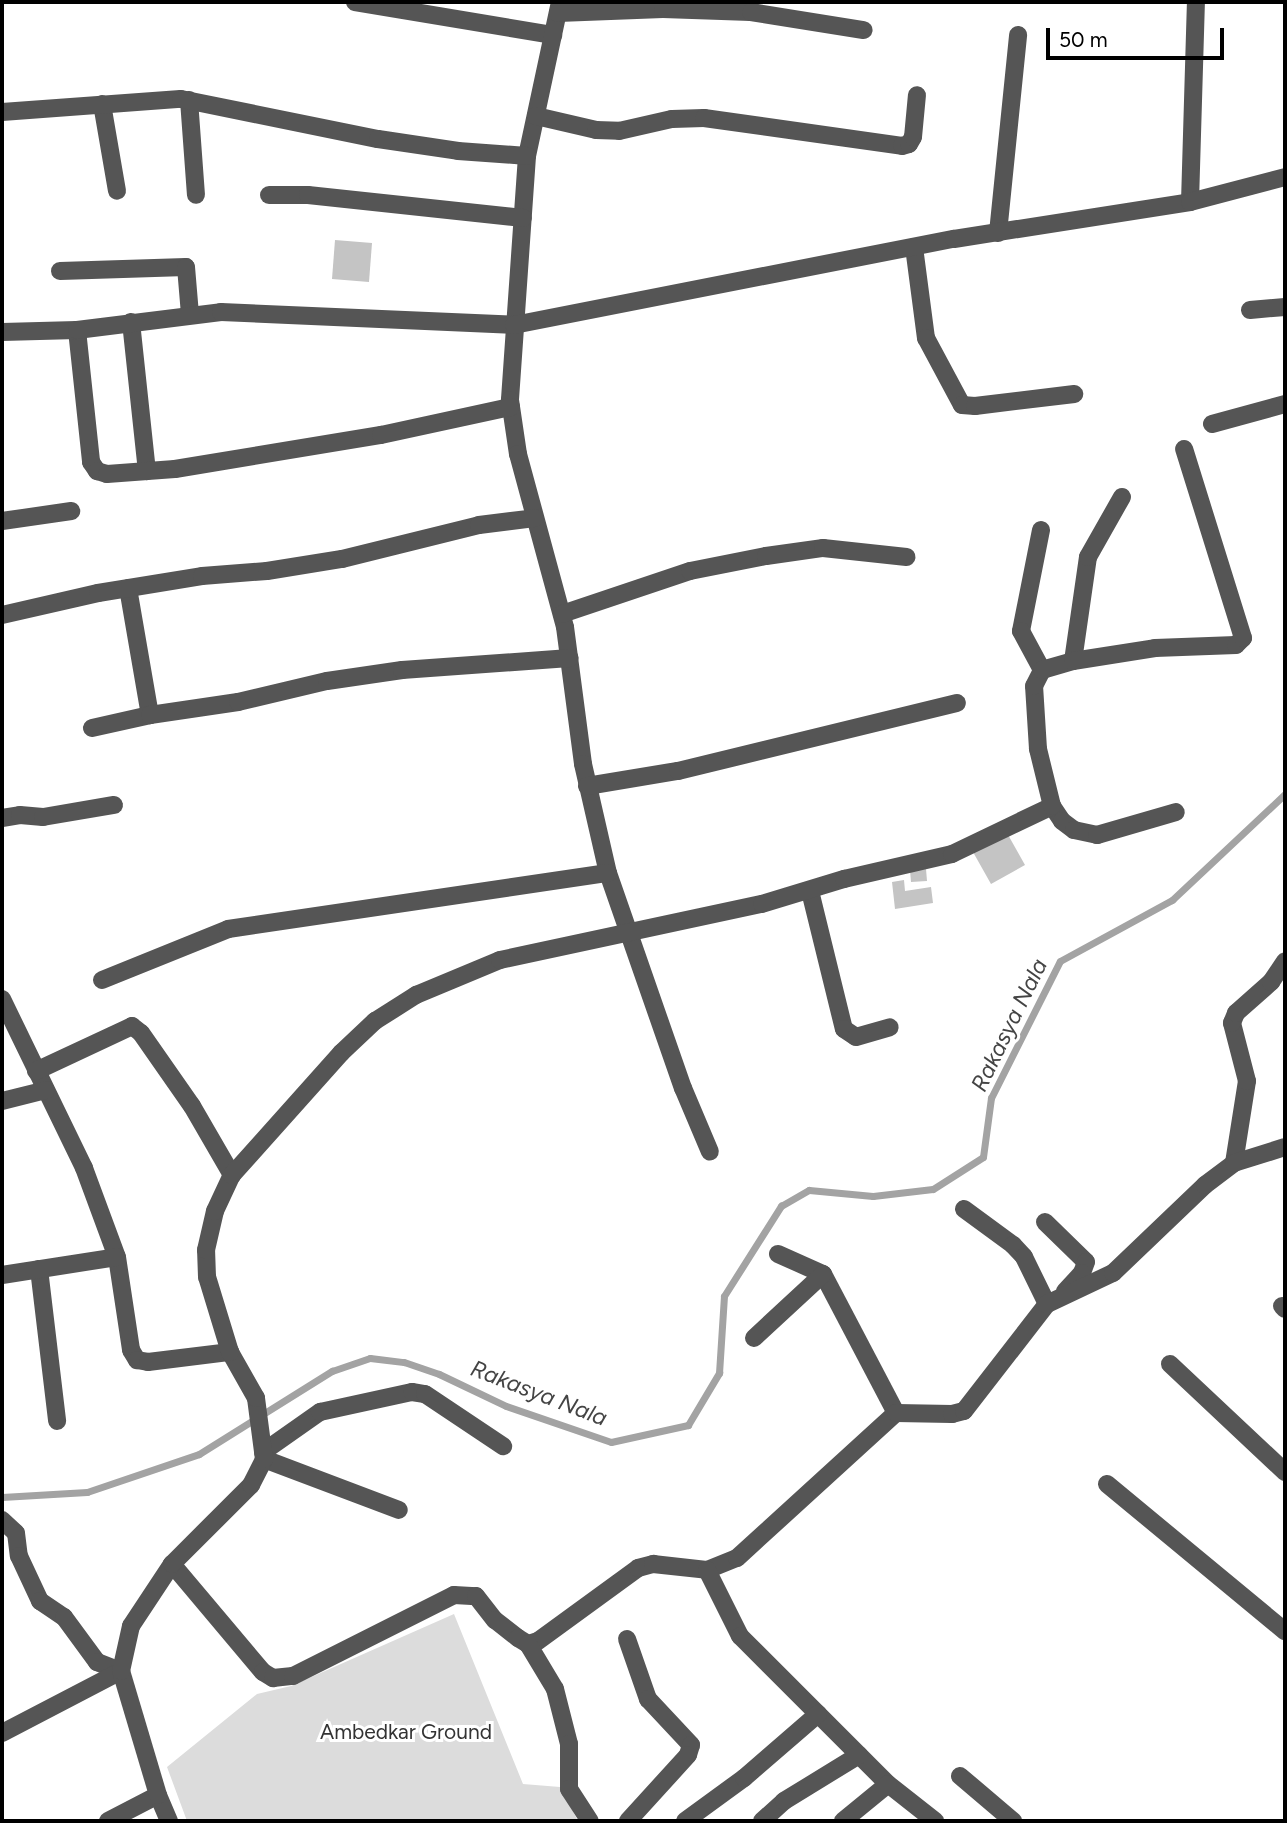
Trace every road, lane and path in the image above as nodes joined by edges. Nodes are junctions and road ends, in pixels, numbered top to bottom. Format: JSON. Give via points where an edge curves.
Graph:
{"nodes":[{"id":1,"x":355,"y":2,"type":"edge"},
{"id":2,"x":1196,"y":2,"type":"edge"},
{"id":3,"x":559,"y":7,"type":"edge"},
{"id":4,"x":864,"y":30,"type":"dead end"},
{"id":5,"x":553,"y":35,"type":"junction"},
{"id":6,"x":1018,"y":35,"type":"dead end"},
{"id":7,"x":917,"y":94,"type":"dead end"},
{"id":8,"x":190,"y":100,"type":"junction"},
{"id":9,"x":102,"y":104,"type":"junction"},
{"id":10,"x":2,"y":112,"type":"edge"},
{"id":11,"x":536,"y":116,"type":"junction"},
{"id":12,"x":527,"y":156,"type":"junction"},
{"id":13,"x":1285,"y":177,"type":"edge"},
{"id":14,"x":117,"y":191,"type":"dead end"},
{"id":15,"x":196,"y":195,"type":"dead end"},
{"id":16,"x":269,"y":195,"type":"dead end"},
{"id":17,"x":1190,"y":202,"type":"junction"},
{"id":18,"x":523,"y":218,"type":"junction"},
{"id":19,"x":998,"y":233,"type":"junction"},
{"id":20,"x":914,"y":247,"type":"junction"},
{"id":21,"x":60,"y":271,"type":"dead end"},
{"id":22,"x":1285,"y":307,"type":"edge"},
{"id":23,"x":1250,"y":310,"type":"dead end"},
{"id":24,"x":190,"y":315,"type":"junction"},
{"id":25,"x":131,"y":322,"type":"junction"},
{"id":26,"x":514,"y":325,"type":"junction"},
{"id":27,"x":76,"y":330,"type":"junction"},
{"id":28,"x":2,"y":332,"type":"edge"},
{"id":29,"x":1074,"y":394,"type":"dead end"},
{"id":30,"x":1285,"y":404,"type":"edge"},
{"id":31,"x":511,"y":407,"type":"junction"},
{"id":32,"x":1212,"y":424,"type":"dead end"},
{"id":33,"x":1184,"y":449,"type":"dead end"},
{"id":34,"x":147,"y":471,"type":"junction"},
{"id":35,"x":1122,"y":497,"type":"dead end"},
{"id":36,"x":71,"y":511,"type":"dead end"},
{"id":37,"x":534,"y":518,"type":"junction"},
{"id":38,"x":2,"y":520,"type":"edge"},
{"id":39,"x":1041,"y":530,"type":"dead end"},
{"id":40,"x":907,"y":557,"type":"dead end"},
{"id":41,"x":128,"y":588,"type":"junction"},
{"id":42,"x":562,"y":614,"type":"junction"},
{"id":43,"x":2,"y":615,"type":"edge"},
{"id":44,"x":570,"y":658,"type":"junction"},
{"id":45,"x":1073,"y":661,"type":"junction"},
{"id":46,"x":1042,"y":670,"type":"junction"},
{"id":47,"x":957,"y":703,"type":"dead end"},
{"id":48,"x":150,"y":715,"type":"junction"},
{"id":49,"x":92,"y":728,"type":"dead end"},
{"id":50,"x":587,"y":786,"type":"junction"},
{"id":51,"x":114,"y":805,"type":"dead end"},
{"id":52,"x":1052,"y":806,"type":"junction"},
{"id":53,"x":1176,"y":812,"type":"dead end"},
{"id":54,"x":2,"y":818,"type":"edge"},
{"id":55,"x":608,"y":873,"type":"junction"},
{"id":56,"x":810,"y":891,"type":"junction"},
{"id":57,"x":629,"y":932,"type":"junction"},
{"id":58,"x":1285,"y":961,"type":"edge"},
{"id":59,"x":102,"y":980,"type":"dead end"},
{"id":60,"x":2,"y":999,"type":"edge"},
{"id":61,"x":890,"y":1027,"type":"dead end"},
{"id":62,"x":36,"y":1071,"type":"junction"},
{"id":63,"x":46,"y":1090,"type":"junction"},
{"id":64,"x":2,"y":1101,"type":"edge"},
{"id":65,"x":1285,"y":1147,"type":"edge"},
{"id":66,"x":710,"y":1152,"type":"dead end"},
{"id":67,"x":1234,"y":1163,"type":"junction"},
{"id":68,"x":232,"y":1175,"type":"junction"},
{"id":69,"x":964,"y":1209,"type":"dead end"},
{"id":70,"x":1045,"y":1222,"type":"dead end"},
{"id":71,"x":778,"y":1254,"type":"dead end"},
{"id":72,"x":117,"y":1256,"type":"junction"},
{"id":73,"x":39,"y":1269,"type":"junction"},
{"id":74,"x":823,"y":1274,"type":"junction"},
{"id":75,"x":2,"y":1275,"type":"edge"},
{"id":76,"x":1054,"y":1300,"type":"junction"},
{"id":77,"x":754,"y":1338,"type":"dead end"},
{"id":78,"x":230,"y":1352,"type":"junction"},
{"id":79,"x":1170,"y":1364,"type":"dead end"},
{"id":80,"x":896,"y":1413,"type":"junction"},
{"id":81,"x":58,"y":1421,"type":"dead end"},
{"id":82,"x":503,"y":1446,"type":"dead end"},
{"id":83,"x":263,"y":1452,"type":"junction"},
{"id":84,"x":1285,"y":1472,"type":"edge"},
{"id":85,"x":1107,"y":1484,"type":"dead end"},
{"id":86,"x":399,"y":1510,"type":"dead end"},
{"id":87,"x":2,"y":1520,"type":"edge"},
{"id":88,"x":172,"y":1564,"type":"junction"},
{"id":89,"x":707,"y":1570,"type":"junction"},
{"id":90,"x":1285,"y":1630,"type":"edge"},
{"id":91,"x":627,"y":1639,"type":"dead end"},
{"id":92,"x":528,"y":1644,"type":"junction"},
{"id":93,"x":121,"y":1671,"type":"junction"},
{"id":94,"x":818,"y":1714,"type":"junction"},
{"id":95,"x":2,"y":1733,"type":"edge"},
{"id":96,"x":859,"y":1755,"type":"junction"},
{"id":97,"x":960,"y":1776,"type":"dead end"},
{"id":98,"x":888,"y":1784,"type":"junction"},
{"id":99,"x":158,"y":1795,"type":"junction"},
{"id":100,"x":108,"y":1821,"type":"edge"},
{"id":101,"x":169,"y":1821,"type":"edge"},
{"id":102,"x":590,"y":1821,"type":"edge"},
{"id":103,"x":628,"y":1821,"type":"edge"},
{"id":104,"x":685,"y":1821,"type":"edge"},
{"id":105,"x":762,"y":1821,"type":"edge"},
{"id":106,"x":843,"y":1821,"type":"edge"},
{"id":107,"x":935,"y":1821,"type":"edge"},
{"id":108,"x":1013,"y":1821,"type":"edge"}],
"edges":[{"from":1,"to":5,"type":"street"},
{"from":2,"to":17,"type":"street"},
{"from":3,"to":4,"type":"street","via":[[751,12]]},
{"from":3,"to":5,"type":"street"},
{"from":5,"to":11,"type":"street"},
{"from":6,"to":19,"type":"street"},
{"from":7,"to":11,"type":"street","via":[[914,136],[902,146],[704,118],[672,119],[620,131]]},
{"from":8,"to":9,"type":"street"},
{"from":8,"to":12,"type":"street","via":[[378,139]]},
{"from":8,"to":15,"type":"street"},
{"from":9,"to":10,"type":"street"},
{"from":9,"to":14,"type":"street"},
{"from":11,"to":12,"type":"street"},
{"from":12,"to":18,"type":"street"},
{"from":13,"to":17,"type":"street"},
{"from":16,"to":18,"type":"street","via":[[308,195]]},
{"from":17,"to":19,"type":"street"},
{"from":18,"to":26,"type":"street"},
{"from":19,"to":20,"type":"street"},
{"from":20,"to":26,"type":"street"},
{"from":20,"to":29,"type":"street","via":[[926,338],[962,405]]},
{"from":21,"to":24,"type":"street","via":[[186,267]]},
{"from":22,"to":23,"type":"street"},
{"from":24,"to":25,"type":"street"},
{"from":24,"to":26,"type":"street","via":[[317,314]]},
{"from":25,"to":27,"type":"street"},
{"from":25,"to":34,"type":"street"},
{"from":26,"to":31,"type":"street"},
{"from":27,"to":28,"type":"street"},
{"from":27,"to":34,"type":"street","via":[[91,462],[97,471],[107,474]]},
{"from":30,"to":32,"type":"street"},
{"from":31,"to":34,"type":"street","via":[[381,435]]},
{"from":31,"to":37,"type":"street"},
{"from":33,"to":45,"type":"street","via":[[1241,643],[1155,648]]},
{"from":35,"to":45,"type":"street","via":[[1088,557]]},
{"from":36,"to":38,"type":"street"},
{"from":37,"to":41,"type":"street","via":[[478,525],[342,559]]},
{"from":37,"to":42,"type":"street"},
{"from":39,"to":46,"type":"street","via":[[1021,631]]},
{"from":40,"to":42,"type":"street","via":[[823,548],[766,556],[690,571]]},
{"from":41,"to":43,"type":"street"},
{"from":41,"to":48,"type":"street"},
{"from":42,"to":44,"type":"street"},
{"from":44,"to":48,"type":"street","via":[[402,670]]},
{"from":44,"to":50,"type":"street"},
{"from":45,"to":46,"type":"street"},
{"from":46,"to":52,"type":"street","via":[[1034,685],[1038,749]]},
{"from":47,"to":50,"type":"street","via":[[678,771]]},
{"from":48,"to":49,"type":"street"},
{"from":50,"to":55,"type":"street"},
{"from":51,"to":54,"type":"street","via":[[43,817]]},
{"from":52,"to":53,"type":"street","via":[[1073,830],[1097,835]]},
{"from":52,"to":56,"type":"street","via":[[952,854]]},
{"from":55,"to":57,"type":"street"},
{"from":55,"to":59,"type":"street","via":[[228,929]]},
{"from":56,"to":57,"type":"street"},
{"from":56,"to":61,"type":"street","via":[[844,1029],[856,1037]]},
{"from":57,"to":66,"type":"street"},
{"from":57,"to":68,"type":"street","via":[[500,960],[416,995],[375,1021],[341,1053]]},
{"from":58,"to":67,"type":"street","via":[[1232,1023],[1247,1081]]},
{"from":60,"to":62,"type":"street"},
{"from":62,"to":63,"type":"street"},
{"from":62,"to":68,"type":"street","via":[[132,1026],[192,1106]]},
{"from":63,"to":64,"type":"street"},
{"from":63,"to":72,"type":"street","via":[[84,1168]]},
{"from":65,"to":67,"type":"street"},
{"from":67,"to":76,"type":"street","via":[[1113,1273]]},
{"from":68,"to":78,"type":"street","via":[[215,1210],[206,1251],[206,1277]]},
{"from":69,"to":76,"type":"street","via":[[1013,1244]]},
{"from":70,"to":76,"type":"street","via":[[1086,1262],[1082,1273]]},
{"from":71,"to":74,"type":"street"},
{"from":72,"to":73,"type":"street"},
{"from":72,"to":78,"type":"street","via":[[131,1350],[137,1360]]},
{"from":73,"to":75,"type":"street"},
{"from":73,"to":81,"type":"street"},
{"from":74,"to":77,"type":"street"},
{"from":74,"to":80,"type":"street"},
{"from":76,"to":80,"type":"street","via":[[964,1411]]},
{"from":78,"to":83,"type":"street","via":[[256,1398]]},
{"from":79,"to":84,"type":"street"},
{"from":80,"to":89,"type":"street","via":[[737,1558]]},
{"from":82,"to":83,"type":"street","via":[[425,1394],[412,1392],[320,1412]]},
{"from":83,"to":86,"type":"street"},
{"from":83,"to":88,"type":"street","via":[[251,1485]]},
{"from":85,"to":90,"type":"street"},
{"from":87,"to":93,"type":"street","via":[[16,1533],[19,1556],[40,1601],[64,1617],[97,1662]]},
{"from":88,"to":92,"type":"street","via":[[263,1672],[273,1678],[293,1676],[454,1595],[476,1596],[495,1620]]},
{"from":88,"to":93,"type":"street","via":[[131,1626]]},
{"from":89,"to":92,"type":"street","via":[[653,1564],[638,1568],[545,1638]]},
{"from":89,"to":94,"type":"street","via":[[740,1636]]},
{"from":91,"to":103,"type":"street","via":[[648,1699],[691,1745],[688,1755]]},
{"from":92,"to":102,"type":"street","via":[[555,1689],[569,1744],[569,1789]]},
{"from":93,"to":95,"type":"street"},
{"from":93,"to":99,"type":"street"},
{"from":94,"to":96,"type":"street"},
{"from":94,"to":104,"type":"street"},
{"from":96,"to":98,"type":"street"},
{"from":96,"to":105,"type":"street","via":[[784,1801]]},
{"from":97,"to":108,"type":"street"},
{"from":98,"to":106,"type":"street"},
{"from":98,"to":107,"type":"street"},
{"from":99,"to":100,"type":"street"},
{"from":99,"to":101,"type":"street"}]}
